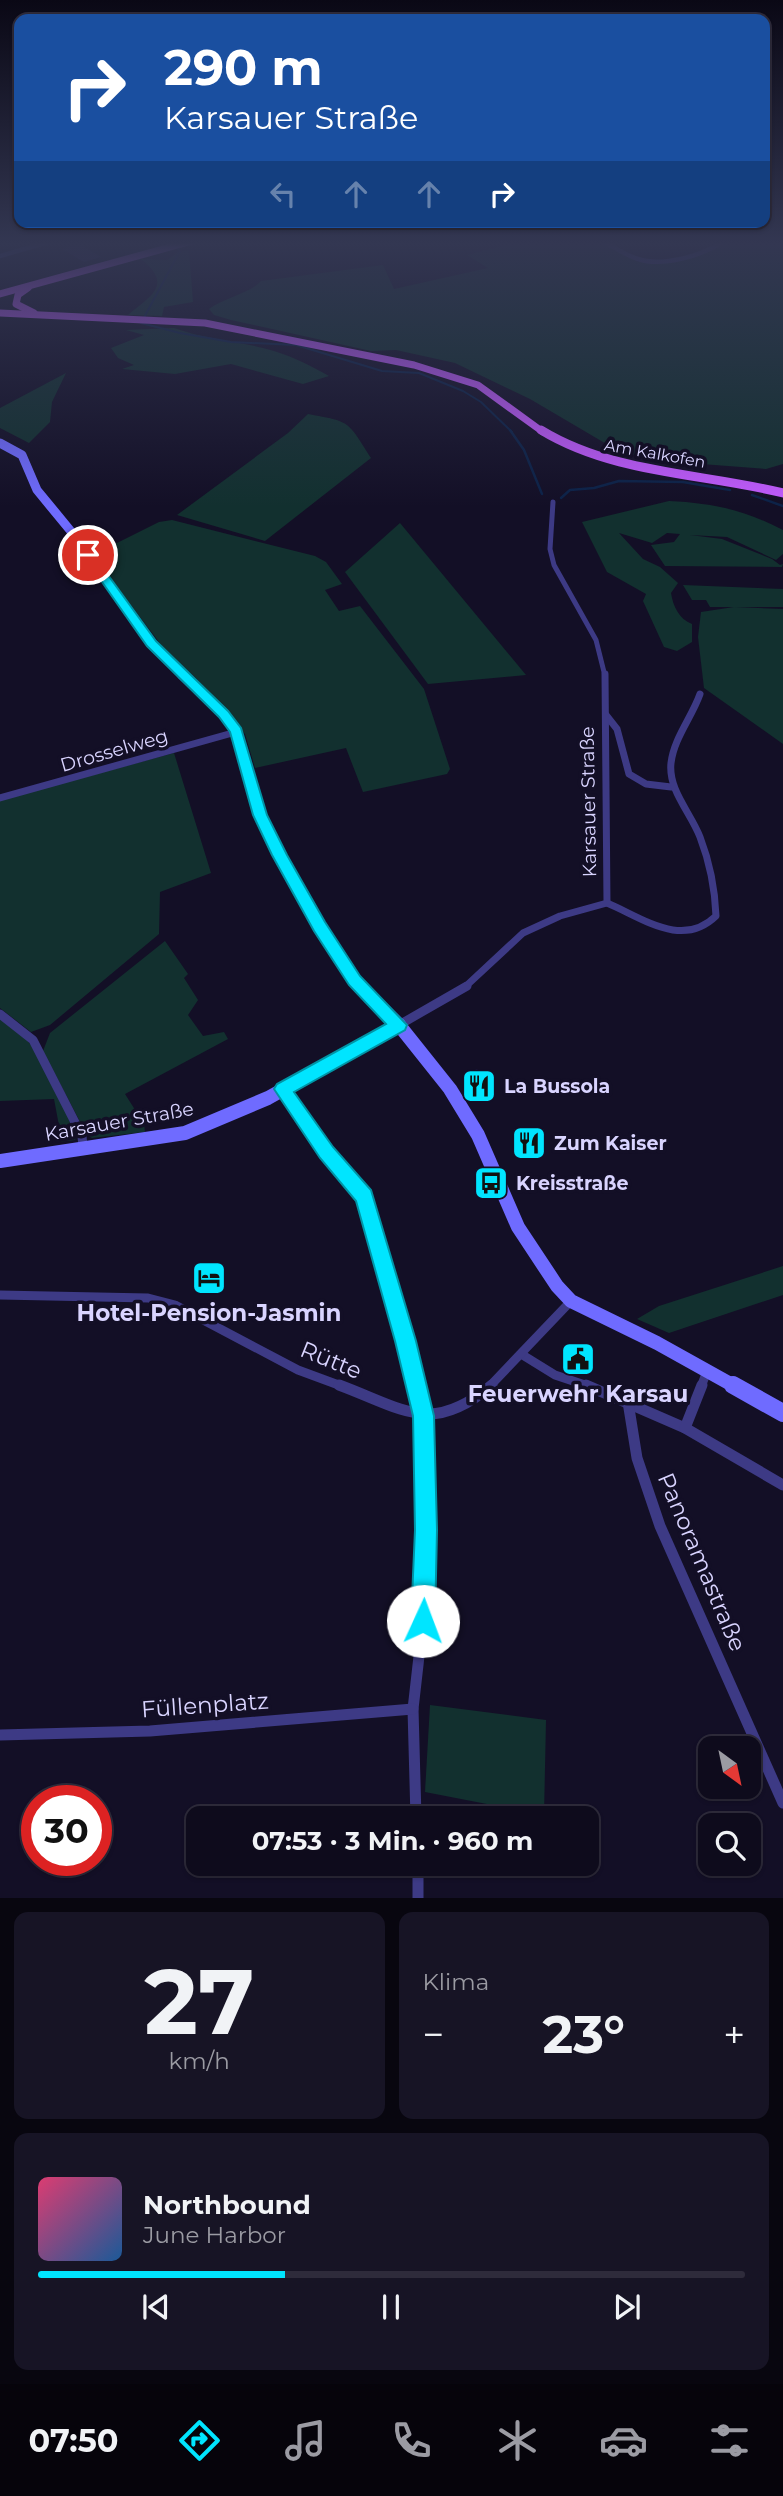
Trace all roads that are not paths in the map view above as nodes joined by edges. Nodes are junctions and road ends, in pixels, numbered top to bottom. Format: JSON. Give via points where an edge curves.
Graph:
{"nodes":[{"id":1,"x":245,"y":330,"type":"edge"},
{"id":2,"x":0,"y":443,"type":"edge"},
{"id":3,"x":783,"y":493,"type":"edge"},
{"id":4,"x":553,"y":502,"type":"dead end"},
{"id":5,"x":700,"y":694,"type":"dead end"},
{"id":6,"x":606,"y":715,"type":"junction"},
{"id":7,"x":236,"y":732,"type":"junction"},
{"id":8,"x":671,"y":787,"type":"junction"},
{"id":9,"x":0,"y":798,"type":"edge"},
{"id":10,"x":607,"y":902,"type":"junction"},
{"id":11,"x":0,"y":1014,"type":"edge"},
{"id":12,"x":399,"y":1025,"type":"junction"},
{"id":13,"x":283,"y":1089,"type":"junction"},
{"id":14,"x":83,"y":1147,"type":"junction"},
{"id":15,"x":0,"y":1161,"type":"edge"},
{"id":16,"x":0,"y":1295,"type":"edge"},
{"id":17,"x":572,"y":1301,"type":"junction"},
{"id":18,"x":522,"y":1354,"type":"junction"},
{"id":19,"x":707,"y":1371,"type":"junction"},
{"id":20,"x":628,"y":1402,"type":"junction"},
{"id":21,"x":783,"y":1413,"type":"edge"},
{"id":22,"x":423,"y":1416,"type":"junction"},
{"id":23,"x":685,"y":1428,"type":"junction"},
{"id":24,"x":783,"y":1485,"type":"edge"},
{"id":25,"x":413,"y":1709,"type":"junction"},
{"id":26,"x":0,"y":1735,"type":"edge"},
{"id":27,"x":783,"y":1803,"type":"edge"},
{"id":28,"x":416,"y":1806,"type":"edge"},
{"id":29,"x":418,"y":1876,"type":"edge"},
{"id":30,"x":418,"y":1898,"type":"edge"}],
"edges":[{"from":1,"to":3,"type":"main road","name":"Am Kalkofen","via":[[437,370],[478,385],[543,432],[596,457]]},
{"from":2,"to":7,"type":"street","via":[[22,455],[37,490],[151,644],[224,714]]},
{"from":4,"to":6,"type":"street","name":"Karsauer Straße","via":[[550,549],[554,565],[596,640],[606,679]]},
{"from":5,"to":8,"type":"street","via":[[671,760]]},
{"from":6,"to":8,"type":"street","via":[[617,729],[629,774],[646,784]]},
{"from":6,"to":10,"type":"street","name":"Karsauer Straße"},
{"from":7,"to":9,"type":"street","name":"Drosselweg"},
{"from":7,"to":12,"type":"street","via":[[260,815],[308,906],[354,981]]},
{"from":8,"to":10,"type":"street","via":[[690,812],[706,855],[716,916],[710,925],[686,932]]},
{"from":10,"to":12,"type":"street","name":"Karsauer Straße","via":[[523,933],[461,991]]},
{"from":11,"to":14,"type":"street","via":[[33,1040],[82,1136]]},
{"from":12,"to":13,"type":"street","name":"Karsauer Straße"},
{"from":12,"to":17,"type":"street","via":[[450,1089],[478,1135],[518,1227]]},
{"from":13,"to":14,"type":"street","name":"Karsauer Straße","via":[[185,1133]]},
{"from":13,"to":22,"type":"street","via":[[365,1196]]},
{"from":14,"to":15,"type":"street","name":"Karsauer Straße"},
{"from":16,"to":22,"type":"street","name":"Rütte","via":[[162,1301],[298,1370]]},
{"from":17,"to":18,"type":"street"},
{"from":17,"to":19,"type":"street"},
{"from":18,"to":20,"type":"street","via":[[555,1375]]},
{"from":18,"to":22,"type":"street","via":[[465,1405]]},
{"from":19,"to":21,"type":"street"},
{"from":19,"to":23,"type":"street"},
{"from":20,"to":23,"type":"street"},
{"from":20,"to":27,"type":"street","name":"Panoramastraße","via":[[637,1458],[660,1526]]},
{"from":22,"to":25,"type":"street","via":[[423,1621]]},
{"from":23,"to":24,"type":"street"},
{"from":25,"to":26,"type":"street","name":"Füllenplatz","via":[[150,1731]]},
{"from":25,"to":28,"type":"street"},
{"from":29,"to":30,"type":"street"}]}
